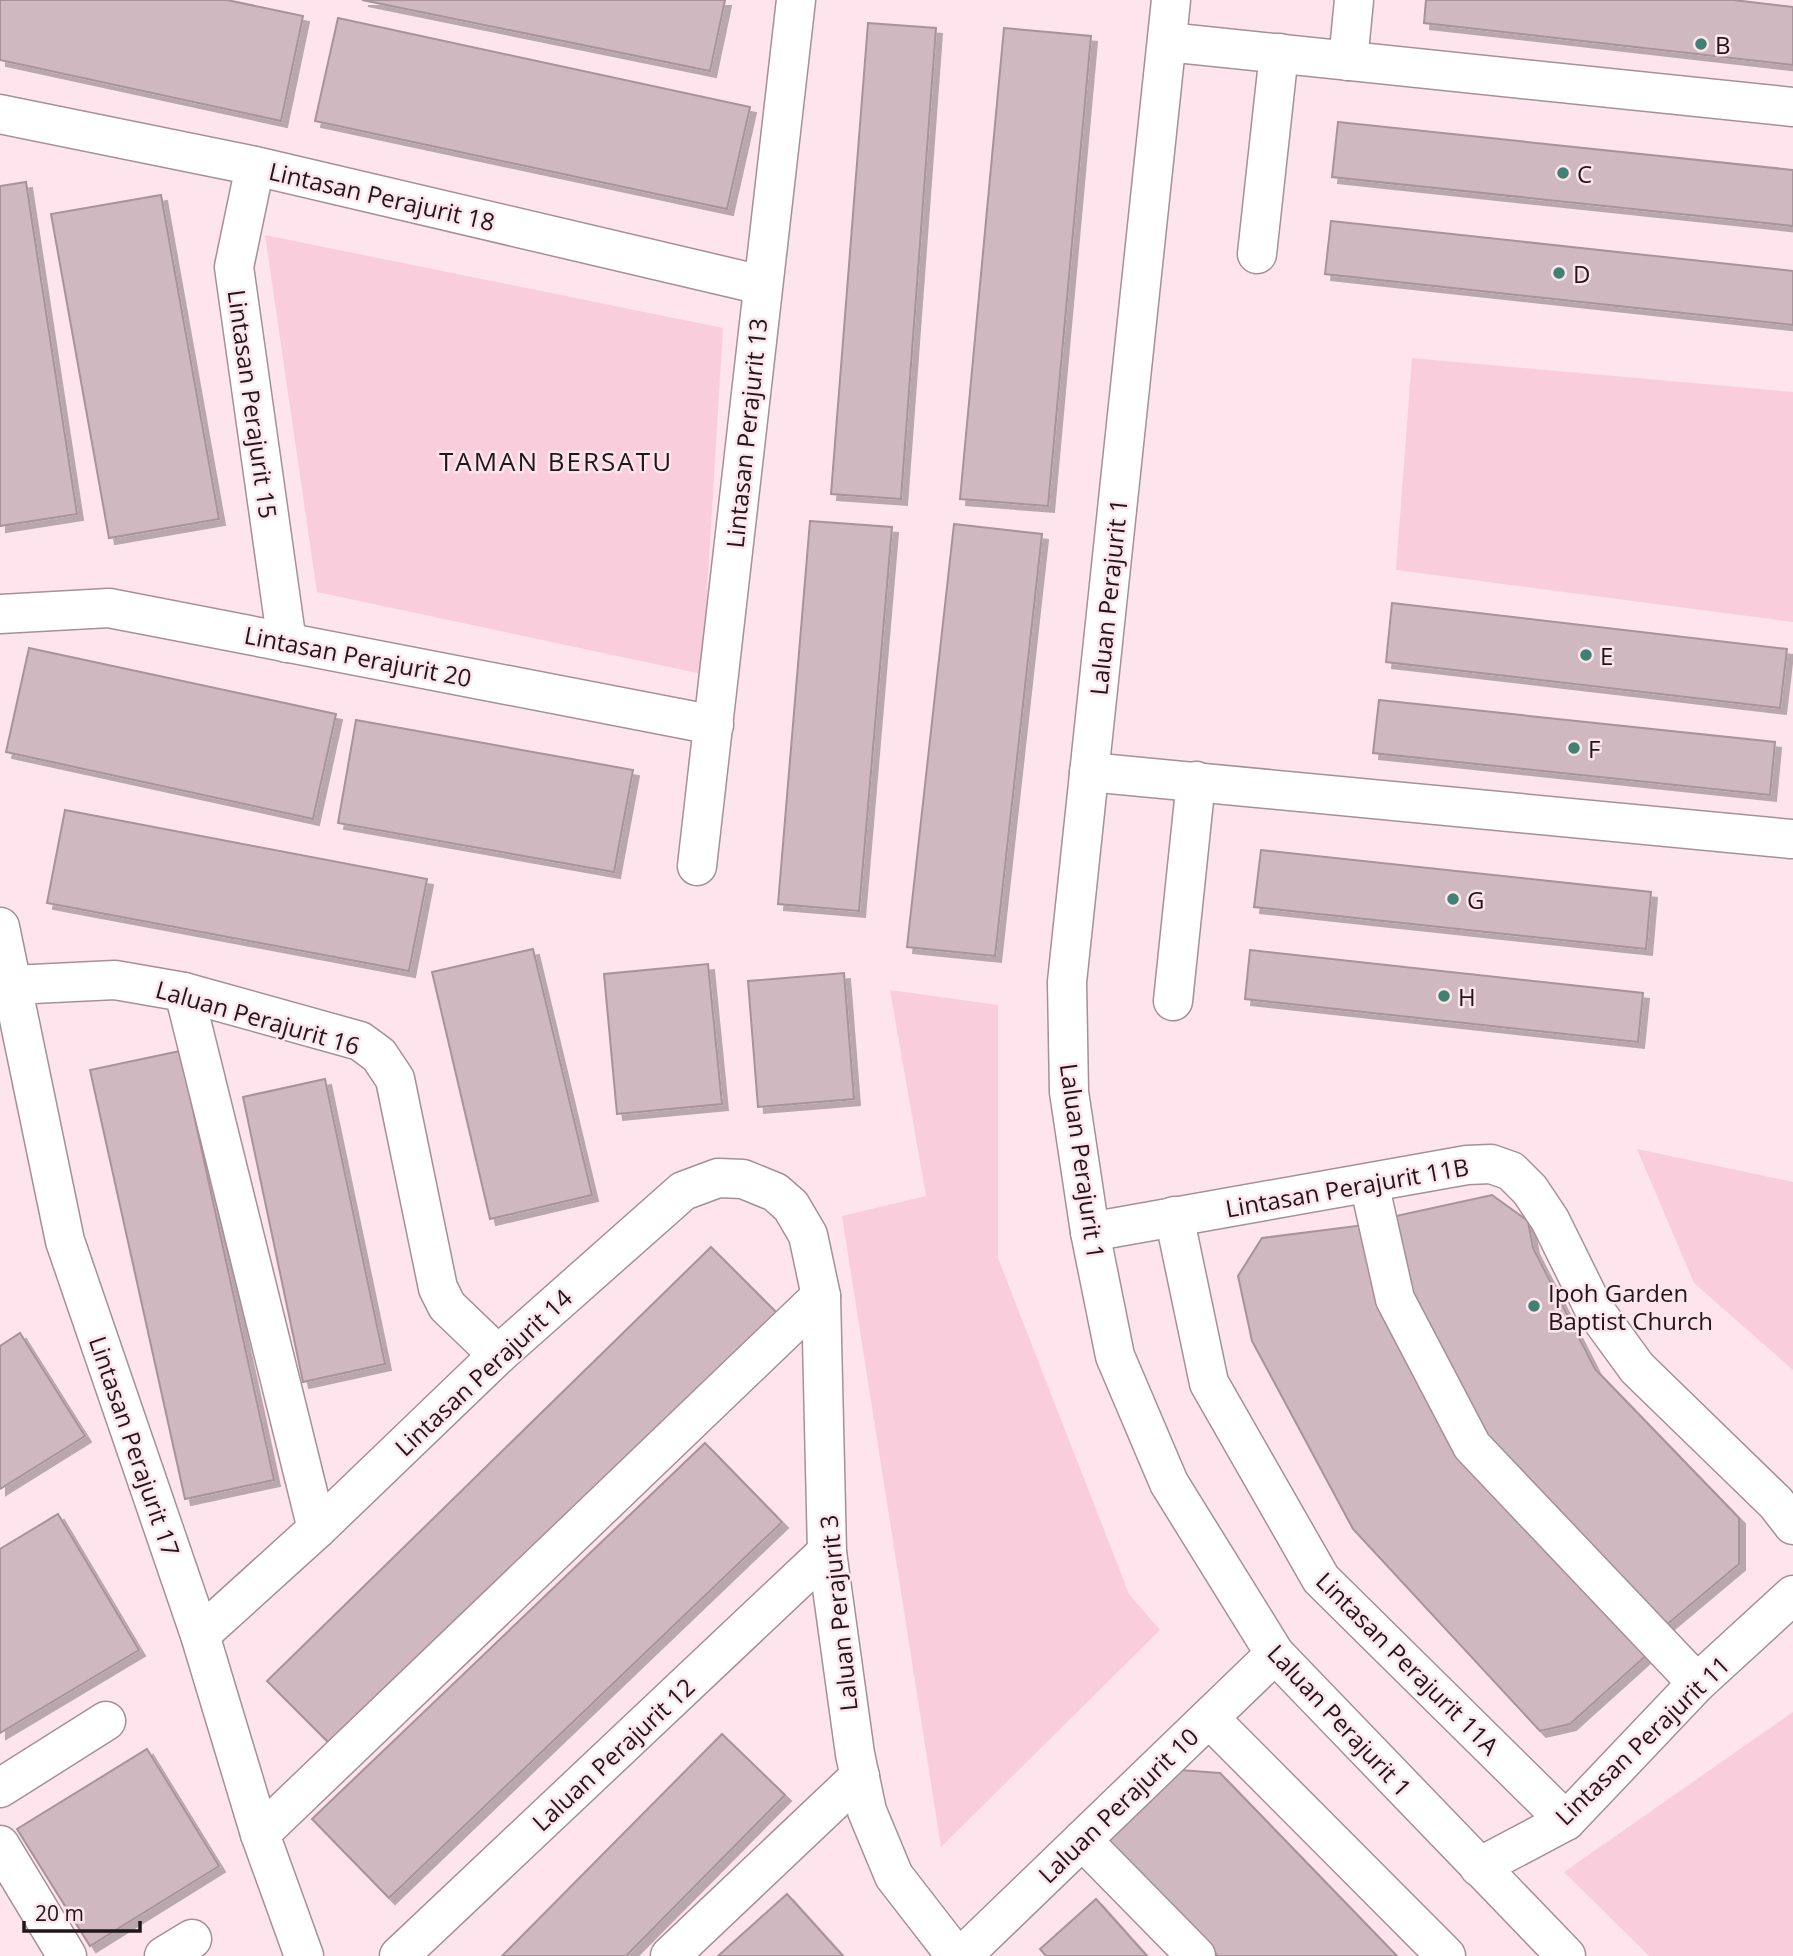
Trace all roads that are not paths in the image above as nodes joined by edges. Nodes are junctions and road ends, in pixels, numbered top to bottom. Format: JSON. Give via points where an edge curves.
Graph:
{"nodes":[{"id":1,"x":796,"y":0,"type":"edge"},
{"id":2,"x":1171,"y":0,"type":"edge"},
{"id":3,"x":1354,"y":0,"type":"edge"},
{"id":4,"x":1167,"y":42,"type":"junction"},
{"id":5,"x":1279,"y":53,"type":"junction"},
{"id":6,"x":1348,"y":61,"type":"junction"},
{"id":7,"x":1793,"y":107,"type":"edge"},
{"id":8,"x":0,"y":114,"type":"edge"},
{"id":9,"x":255,"y":166,"type":"junction"},
{"id":10,"x":1257,"y":254,"type":"dead end"},
{"id":11,"x":762,"y":285,"type":"junction"},
{"id":12,"x":0,"y":614,"type":"edge"},
{"id":13,"x":287,"y":643,"type":"junction"},
{"id":14,"x":715,"y":725,"type":"junction"},
{"id":15,"x":1089,"y":772,"type":"junction"},
{"id":16,"x":1196,"y":781,"type":"junction"},
{"id":17,"x":1791,"y":839,"type":"dead end"},
{"id":18,"x":697,"y":866,"type":"dead end"},
{"id":19,"x":0,"y":927,"type":"edge"},
{"id":20,"x":12,"y":985,"type":"junction"},
{"id":21,"x":184,"y":992,"type":"junction"},
{"id":22,"x":1173,"y":1001,"type":"dead end"},
{"id":23,"x":1369,"y":1183,"type":"junction"},
{"id":24,"x":791,"y":1206,"type":"joint"},
{"id":25,"x":1174,"y":1216,"type":"junction"},
{"id":26,"x":1090,"y":1232,"type":"junction"},
{"id":27,"x":821,"y":1296,"type":"junction"},
{"id":28,"x":498,"y":1355,"type":"junction"},
{"id":29,"x":1785,"y":1514,"type":"edge"},
{"id":30,"x":317,"y":1530,"type":"junction"},
{"id":31,"x":827,"y":1552,"type":"junction"},
{"id":32,"x":1793,"y":1595,"type":"edge"},
{"id":33,"x":200,"y":1635,"type":"junction"},
{"id":34,"x":1275,"y":1654,"type":"junction"},
{"id":35,"x":1698,"y":1683,"type":"junction"},
{"id":36,"x":1209,"y":1718,"type":"junction"},
{"id":37,"x":106,"y":1721,"type":"dead end"},
{"id":38,"x":860,"y":1776,"type":"junction"},
{"id":39,"x":0,"y":1788,"type":"edge"},
{"id":40,"x":1566,"y":1821,"type":"junction"},
{"id":41,"x":260,"y":1834,"type":"junction"},
{"id":42,"x":1082,"y":1840,"type":"junction"},
{"id":43,"x":0,"y":1845,"type":"edge"},
{"id":44,"x":1479,"y":1867,"type":"junction"},
{"id":45,"x":66,"y":1956,"type":"edge"},
{"id":46,"x":304,"y":1956,"type":"edge"},
{"id":47,"x":399,"y":1956,"type":"edge"},
{"id":48,"x":670,"y":1956,"type":"edge"},
{"id":49,"x":956,"y":1956,"type":"edge"},
{"id":50,"x":962,"y":1956,"type":"edge"},
{"id":51,"x":1196,"y":1956,"type":"edge"},
{"id":52,"x":1446,"y":1956,"type":"edge"},
{"id":53,"x":1566,"y":1956,"type":"edge"}],
"edges":[{"from":1,"to":11,"type":"street","name":"Lintasan Perajurit 13"},
{"from":2,"to":4,"type":"street","name":"Laluan Perajurit 1"},
{"from":3,"to":6,"type":"street"},
{"from":4,"to":5,"type":"street"},
{"from":4,"to":15,"type":"street","name":"Laluan Perajurit 1"},
{"from":5,"to":6,"type":"street"},
{"from":5,"to":10,"type":"street"},
{"from":6,"to":7,"type":"street"},
{"from":8,"to":9,"type":"street","name":"Lintasan Perajurit 18"},
{"from":9,"to":11,"type":"street","name":"Lintasan Perajurit 18"},
{"from":9,"to":13,"type":"street","name":"Lintasan Perajurit 15","via":[[234,267]]},
{"from":11,"to":14,"type":"street","name":"Lintasan Perajurit 13"},
{"from":12,"to":13,"type":"street","name":"Lintasan Perajurit 20","via":[[109,608]]},
{"from":13,"to":14,"type":"street","name":"Lintasan Perajurit 20"},
{"from":14,"to":18,"type":"street","name":"Lintasan Perajurit 13"},
{"from":15,"to":16,"type":"street"},
{"from":15,"to":26,"type":"street","name":"Laluan Perajurit 1","via":[[1068,982],[1069,1092]]},
{"from":16,"to":17,"type":"street"},
{"from":16,"to":22,"type":"street"},
{"from":19,"to":20,"type":"street","name":"Lintasan Perajurit 17"},
{"from":20,"to":21,"type":"street","name":"Laluan Perajurit 16","via":[[115,980]]},
{"from":20,"to":33,"type":"street","name":"Lintasan Perajurit 17","via":[[65,1241]]},
{"from":21,"to":28,"type":"street","name":"Laluan Perajurit 16","via":[[360,1041],[379,1055],[395,1079],[438,1289],[447,1306]]},
{"from":21,"to":30,"type":"street"},
{"from":23,"to":25,"type":"street","name":"Lintasan Perajurit 11B"},
{"from":23,"to":29,"type":"street","name":"Lintasan Perajurit 11B","via":[[1479,1164],[1511,1171],[1550,1220],[1594,1309],[1637,1368]]},
{"from":23,"to":35,"type":"street","via":[[1395,1299],[1472,1446]]},
{"from":24,"to":27,"type":"street","name":"Laluan Perajurit 3","via":[[808,1235]]},
{"from":24,"to":28,"type":"street","name":"Lintasan Perajurit 14","via":[[775,1192],[743,1179],[718,1178],[683,1191]]},
{"from":25,"to":26,"type":"street","name":"Lintasan Perajurit 11B"},
{"from":25,"to":40,"type":"street","name":"Lintasan Perajurit 11A","via":[[1209,1383],[1321,1579]]},
{"from":26,"to":34,"type":"street","name":"Laluan Perajurit 1","via":[[1115,1356],[1168,1483]]},
{"from":27,"to":31,"type":"street","name":"Laluan Perajurit 3"},
{"from":27,"to":41,"type":"street"},
{"from":28,"to":30,"type":"street","name":"Lintasan Perajurit 14"},
{"from":30,"to":33,"type":"street","name":"Lintasan Perajurit 14"},
{"from":31,"to":38,"type":"street","name":"Laluan Perajurit 3"},
{"from":31,"to":47,"type":"street","name":"Laluan Perajurit 12"},
{"from":32,"to":35,"type":"street","name":"Lintasan Perajurit 11"},
{"from":33,"to":41,"type":"street","name":"Lintasan Perajurit 17"},
{"from":34,"to":36,"type":"street","name":"Laluan Perajurit 10"},
{"from":34,"to":44,"type":"street","name":"Laluan Perajurit 1"},
{"from":35,"to":40,"type":"street","name":"Lintasan Perajurit 11"},
{"from":36,"to":42,"type":"street","name":"Laluan Perajurit 10"},
{"from":36,"to":52,"type":"street"},
{"from":37,"to":39,"type":"street"},
{"from":38,"to":48,"type":"street"},
{"from":38,"to":49,"type":"street","name":"Laluan Perajurit 3","via":[[867,1811],[894,1876]]},
{"from":40,"to":44,"type":"street","name":"Lintasan Perajurit 11"},
{"from":41,"to":46,"type":"street","name":"Lintasan Perajurit 17"},
{"from":42,"to":50,"type":"street","name":"Laluan Perajurit 10"},
{"from":42,"to":51,"type":"street"},
{"from":43,"to":45,"type":"street"},
{"from":44,"to":53,"type":"street","name":"Laluan Perajurit 1"}]}
